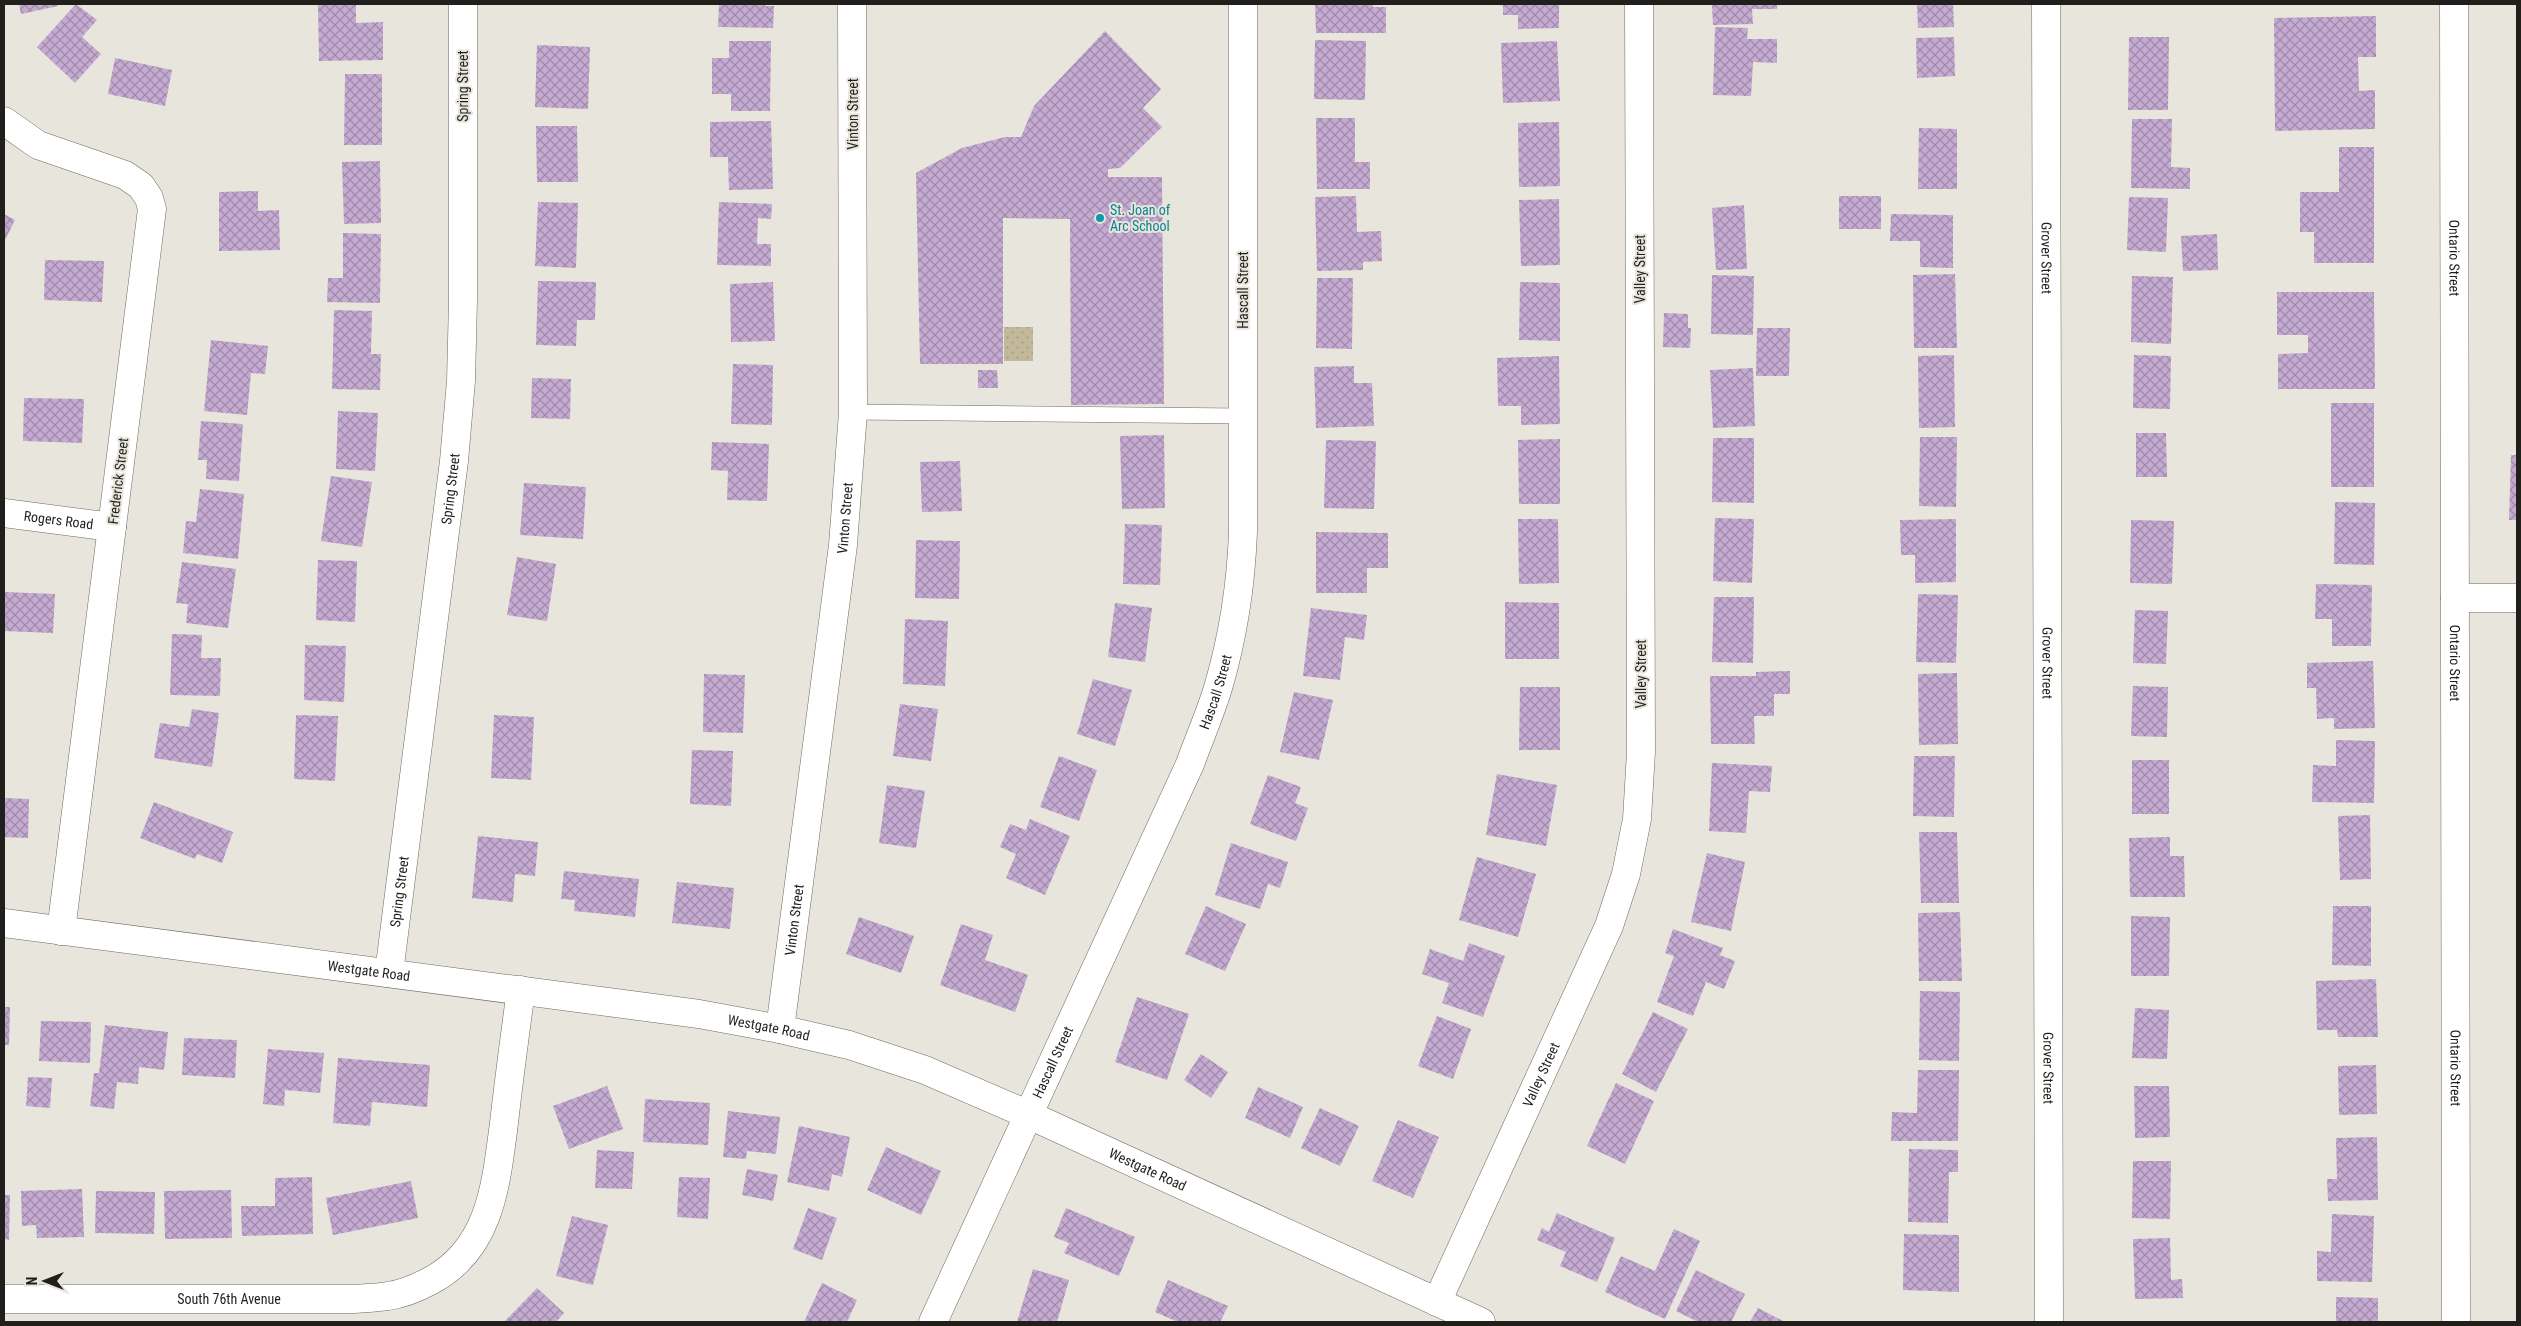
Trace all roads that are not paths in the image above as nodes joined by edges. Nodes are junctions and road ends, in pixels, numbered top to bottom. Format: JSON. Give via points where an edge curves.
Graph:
{"nodes":[{"id":1,"x":463,"y":4,"type":"edge"},
{"id":2,"x":852,"y":4,"type":"edge"},
{"id":3,"x":1243,"y":4,"type":"edge"},
{"id":4,"x":1639,"y":4,"type":"edge"},
{"id":5,"x":2046,"y":4,"type":"edge"},
{"id":6,"x":2454,"y":4,"type":"edge"},
{"id":7,"x":4,"y":121,"type":"edge"},
{"id":8,"x":853,"y":412,"type":"junction"},
{"id":9,"x":1243,"y":416,"type":"junction"},
{"id":10,"x":4,"y":513,"type":"edge"},
{"id":11,"x":112,"y":527,"type":"junction"},
{"id":12,"x":2455,"y":598,"type":"junction"},
{"id":13,"x":2517,"y":598,"type":"edge"},
{"id":14,"x":4,"y":923,"type":"edge"},
{"id":15,"x":61,"y":931,"type":"junction"},
{"id":16,"x":389,"y":973,"type":"junction"},
{"id":17,"x":521,"y":990,"type":"junction"},
{"id":18,"x":780,"y":1029,"type":"junction"},
{"id":19,"x":1029,"y":1115,"type":"junction"},
{"id":20,"x":4,"y":1300,"type":"edge"},
{"id":21,"x":1437,"y":1302,"type":"junction"},
{"id":22,"x":933,"y":1322,"type":"edge"},
{"id":23,"x":1481,"y":1322,"type":"edge"},
{"id":24,"x":2049,"y":1322,"type":"edge"},
{"id":25,"x":2456,"y":1322,"type":"edge"}],
"edges":[{"from":1,"to":16,"type":"street","name":"Spring Street","via":[[461,381],[454,461]]},
{"from":2,"to":8,"type":"street","name":"Vinton Street"},
{"from":3,"to":9,"type":"street","name":"Hascall Street"},
{"from":4,"to":21,"type":"street","name":"Valley Street","via":[[1642,752],[1637,819],[1626,874],[1609,926]]},
{"from":5,"to":24,"type":"street","name":"Grover Street"},
{"from":6,"to":12,"type":"street","name":"Ontario Street"},
{"from":7,"to":11,"type":"street","name":"Frederick Street","via":[[38,145],[124,175],[141,186],[152,209]]},
{"from":8,"to":9,"type":"lane"},
{"from":8,"to":18,"type":"street","name":"Vinton Street","via":[[844,546]]},
{"from":9,"to":19,"type":"street","name":"Hascall Street","via":[[1242,572],[1217,690],[1190,764]]},
{"from":10,"to":11,"type":"street","name":"Rogers Road"},
{"from":11,"to":15,"type":"street","name":"Frederick Street"},
{"from":12,"to":13,"type":"street"},
{"from":12,"to":25,"type":"street","name":"Ontario Street"},
{"from":14,"to":15,"type":"street","name":"Westgate Road"},
{"from":15,"to":16,"type":"street","name":"Westgate Road"},
{"from":16,"to":17,"type":"street","name":"Westgate Road"},
{"from":17,"to":18,"type":"street","name":"Westgate Road","via":[[699,1014]]},
{"from":17,"to":20,"type":"street","name":"South 76th Avenue","via":[[491,1202],[483,1226],[464,1254],[447,1270],[414,1289],[389,1296],[353,1299]]},
{"from":18,"to":19,"type":"street","name":"Westgate Road","via":[[849,1045],[925,1070]]},
{"from":19,"to":21,"type":"street","name":"Westgate Road"},
{"from":19,"to":22,"type":"street","name":"Hascall Street"},
{"from":21,"to":23,"type":"street","name":"Westgate Road"}]}
